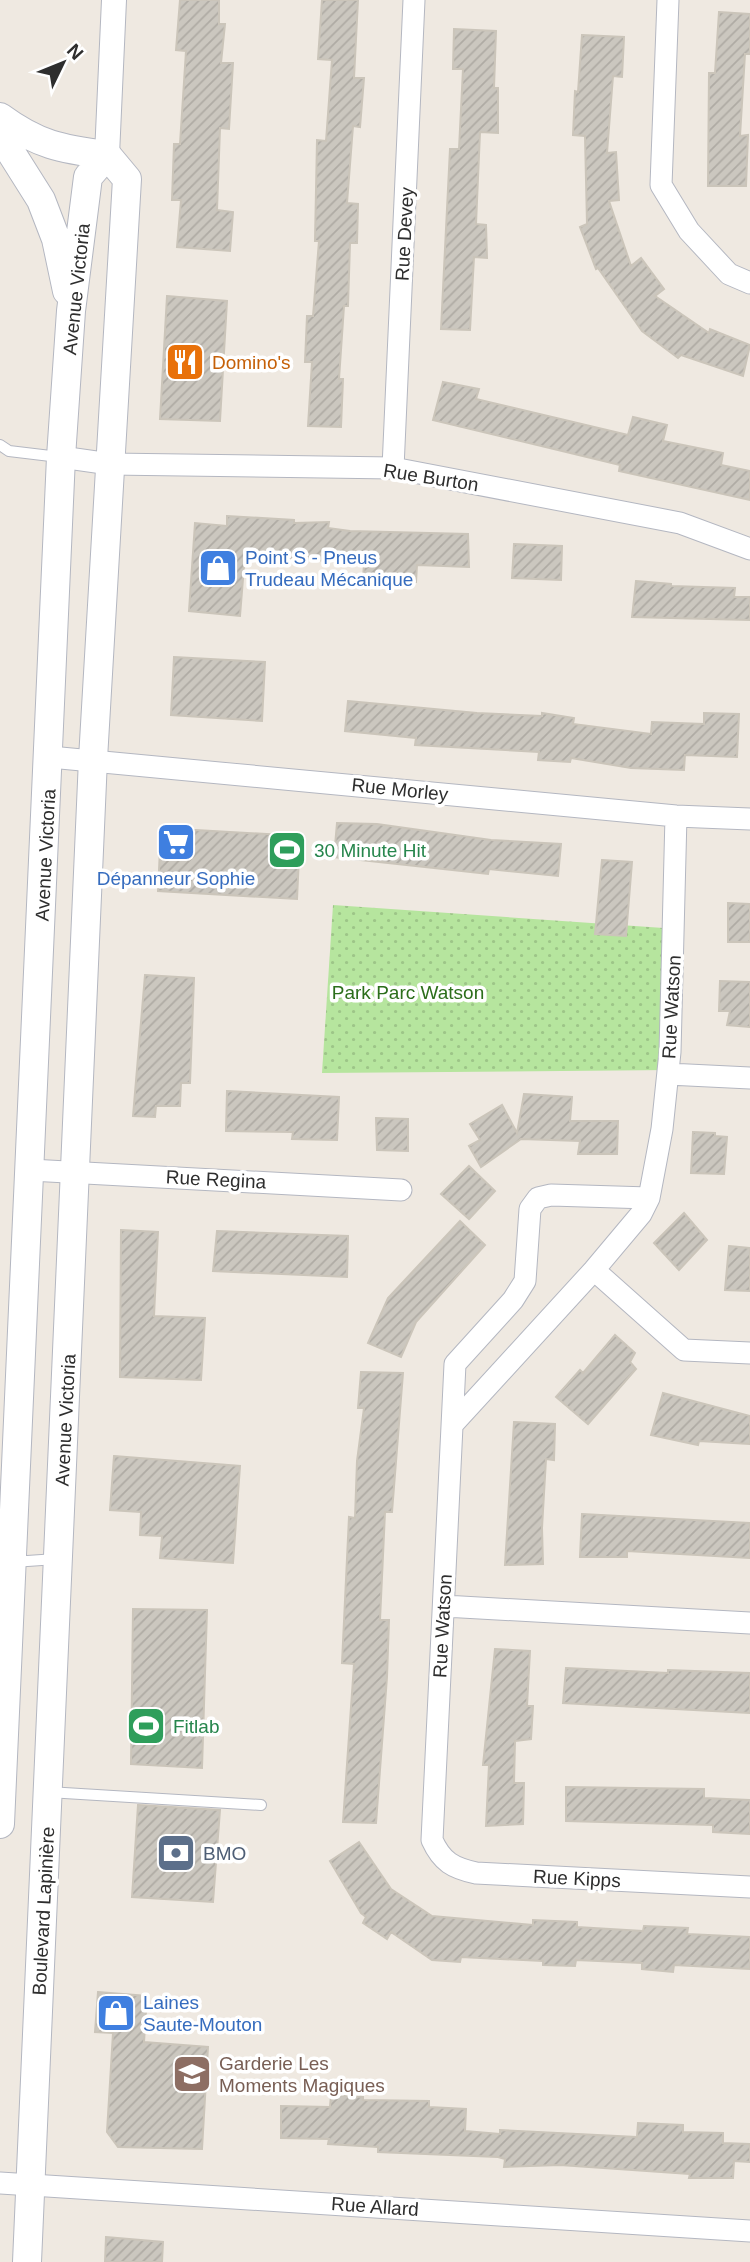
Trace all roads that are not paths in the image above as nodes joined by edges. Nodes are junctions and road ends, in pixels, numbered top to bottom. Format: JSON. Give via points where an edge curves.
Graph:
{"nodes":[{"id":1,"x":114,"y":0,"type":"edge"},
{"id":2,"x":414,"y":0,"type":"edge"},
{"id":3,"x":668,"y":0,"type":"edge"},
{"id":4,"x":0,"y":117,"type":"edge"},
{"id":5,"x":0,"y":135,"type":"edge"},
{"id":6,"x":107,"y":155,"type":"junction"},
{"id":7,"x":750,"y":283,"type":"edge"},
{"id":8,"x":71,"y":311,"type":"junction"},
{"id":9,"x":0,"y":445,"type":"edge"},
{"id":10,"x":61,"y":457,"type":"junction"},
{"id":11,"x":110,"y":464,"type":"junction"},
{"id":12,"x":393,"y":468,"type":"junction"},
{"id":13,"x":750,"y":549,"type":"edge"},
{"id":14,"x":50,"y":757,"type":"junction"},
{"id":15,"x":93,"y":759,"type":"junction"},
{"id":16,"x":676,"y":816,"type":"junction"},
{"id":17,"x":750,"y":819,"type":"edge"},
{"id":18,"x":668,"y":1074,"type":"junction"},
{"id":19,"x":750,"y":1078,"type":"edge"},
{"id":20,"x":30,"y":1170,"type":"junction"},
{"id":21,"x":76,"y":1171,"type":"junction"},
{"id":22,"x":401,"y":1190,"type":"dead end"},
{"id":23,"x":649,"y":1198,"type":"junction"},
{"id":24,"x":594,"y":1270,"type":"junction"},
{"id":25,"x":750,"y":1353,"type":"edge"},
{"id":26,"x":453,"y":1424,"type":"junction"},
{"id":27,"x":59,"y":1559,"type":"junction"},
{"id":28,"x":6,"y":1562,"type":"edge"},
{"id":29,"x":444,"y":1606,"type":"junction"},
{"id":30,"x":750,"y":1623,"type":"edge"},
{"id":31,"x":48,"y":1792,"type":"junction"},
{"id":32,"x":261,"y":1805,"type":"dead end"},
{"id":33,"x":0,"y":1824,"type":"edge"},
{"id":34,"x":432,"y":1829,"type":"joint"},
{"id":35,"x":750,"y":1887,"type":"edge"},
{"id":36,"x":0,"y":2183,"type":"edge"},
{"id":37,"x":30,"y":2185,"type":"junction"},
{"id":38,"x":750,"y":2231,"type":"edge"},
{"id":39,"x":27,"y":2262,"type":"edge"}],
"edges":[{"from":1,"to":6,"type":"street"},
{"from":2,"to":12,"type":"street","name":"Rue Devey"},
{"from":3,"to":7,"type":"street","via":[[661,186],[689,231],[729,274]]},
{"from":4,"to":6,"type":"main road","via":[[22,133],[59,149]]},
{"from":5,"to":8,"type":"main road","via":[[41,200],[56,239]]},
{"from":6,"to":8,"type":"main road","name":"Avenue Victoria","via":[[88,177]]},
{"from":6,"to":11,"type":"main road","name":"Avenue Victoria","via":[[127,179]]},
{"from":8,"to":10,"type":"main road","name":"Avenue Victoria"},
{"from":9,"to":10,"type":"lane","via":[[9,451]]},
{"from":10,"to":11,"type":"street","name":"Rue Burton"},
{"from":10,"to":14,"type":"main road","name":"Avenue Victoria"},
{"from":11,"to":12,"type":"street","name":"Rue Burton"},
{"from":11,"to":15,"type":"main road","name":"Avenue Victoria"},
{"from":12,"to":13,"type":"street","name":"Rue Burton","via":[[680,523]]},
{"from":14,"to":15,"type":"street","name":"Rue Morley"},
{"from":14,"to":20,"type":"main road","name":"Avenue Victoria"},
{"from":15,"to":16,"type":"street","name":"Rue Morley"},
{"from":15,"to":21,"type":"main road","name":"Avenue Victoria"},
{"from":16,"to":17,"type":"street","name":"Rue Morley"},
{"from":16,"to":18,"type":"street","name":"Rue Watson"},
{"from":18,"to":19,"type":"street"},
{"from":18,"to":23,"type":"street","name":"Rue Watson"},
{"from":20,"to":21,"type":"street","name":"Rue Regina"},
{"from":20,"to":28,"type":"main road","name":"Avenue Victoria"},
{"from":21,"to":22,"type":"street","name":"Rue Regina"},
{"from":21,"to":27,"type":"main road","name":"Avenue Victoria"},
{"from":23,"to":24,"type":"street","name":"Rue Watson"},
{"from":23,"to":26,"type":"street","name":"Rue Watson","via":[[538,1198],[530,1209],[525,1281],[454,1364]]},
{"from":24,"to":25,"type":"street","via":[[684,1350]]},
{"from":24,"to":26,"type":"street","name":"Rue Watson"},
{"from":26,"to":29,"type":"street","name":"Rue Watson"},
{"from":27,"to":28,"type":"lane"},
{"from":27,"to":31,"type":"main road","name":"Boulevard Lapinière"},
{"from":28,"to":33,"type":"main road"},
{"from":29,"to":30,"type":"street"},
{"from":29,"to":34,"type":"street","name":"Rue Watson"},
{"from":31,"to":32,"type":"lane"},
{"from":31,"to":37,"type":"main road","name":"Boulevard Lapinière"},
{"from":34,"to":35,"type":"street","name":"Rue Kipps","via":[[438,1855],[453,1868],[476,1873]]},
{"from":36,"to":37,"type":"street","name":"Rue Allard"},
{"from":37,"to":38,"type":"street","name":"Rue Allard"},
{"from":37,"to":39,"type":"main road","name":"Boulevard Lapinière"}]}
